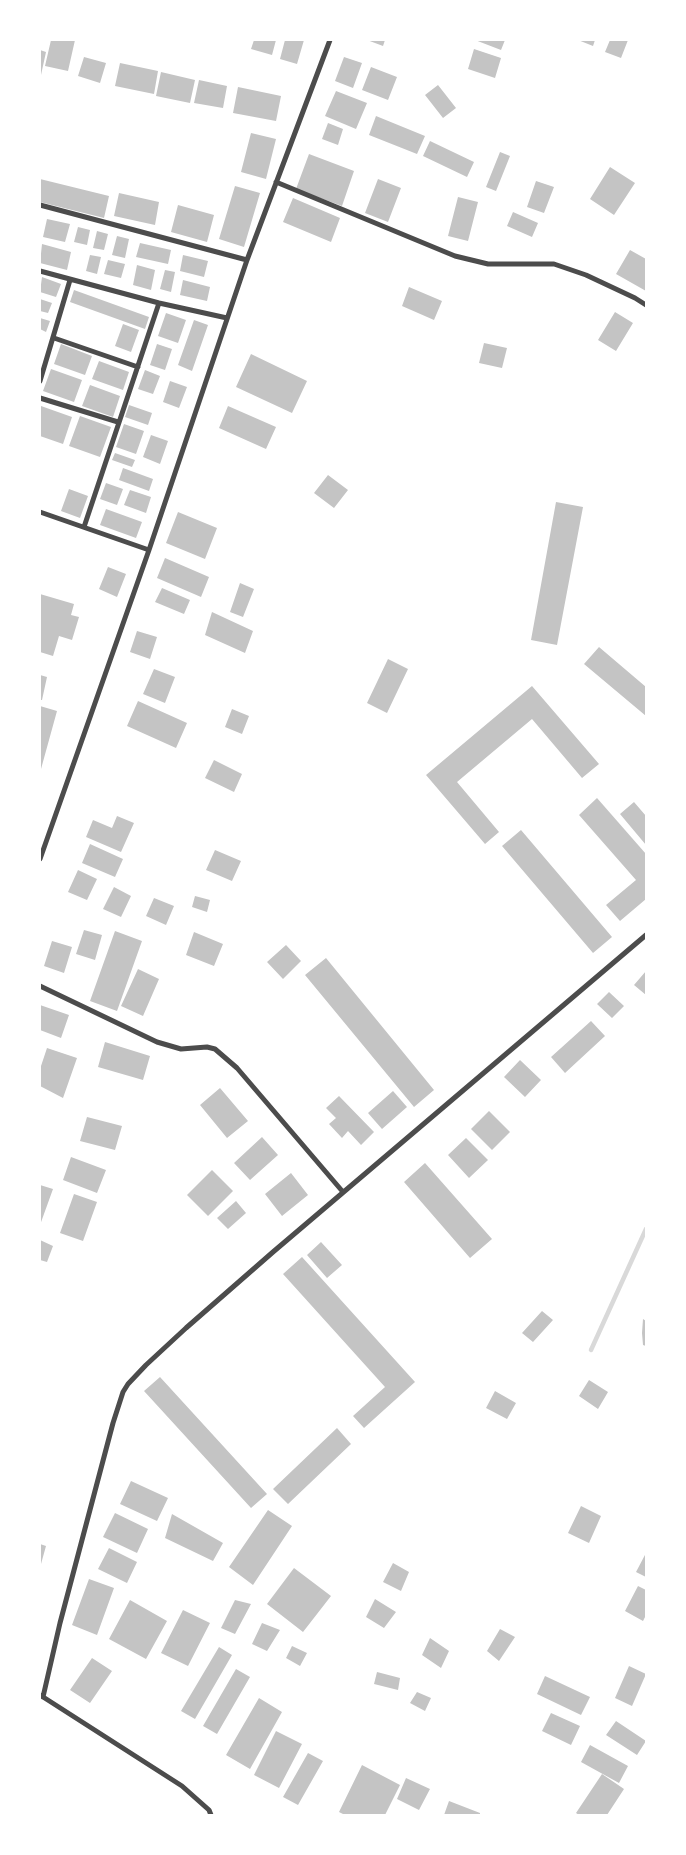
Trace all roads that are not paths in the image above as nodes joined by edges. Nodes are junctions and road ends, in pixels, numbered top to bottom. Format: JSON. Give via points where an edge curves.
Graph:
{"nodes":[{"id":1,"x":330,"y":40,"type":"edge"},
{"id":2,"x":276,"y":182,"type":"junction"},
{"id":3,"x":40,"y":205,"type":"edge"},
{"id":4,"x":247,"y":260,"type":"junction"},
{"id":5,"x":40,"y":271,"type":"edge"},
{"id":6,"x":70,"y":280,"type":"junction"},
{"id":7,"x":159,"y":303,"type":"junction"},
{"id":8,"x":646,"y":305,"type":"edge"},
{"id":9,"x":227,"y":318,"type":"junction"},
{"id":10,"x":54,"y":338,"type":"junction"},
{"id":11,"x":138,"y":367,"type":"junction"},
{"id":12,"x":40,"y":381,"type":"edge"},
{"id":13,"x":40,"y":398,"type":"edge"},
{"id":14,"x":118,"y":422,"type":"junction"},
{"id":15,"x":40,"y":512,"type":"edge"},
{"id":16,"x":84,"y":527,"type":"junction"},
{"id":17,"x":149,"y":550,"type":"junction"},
{"id":18,"x":40,"y":859,"type":"edge"},
{"id":19,"x":646,"y":935,"type":"edge"},
{"id":20,"x":40,"y":986,"type":"edge"},
{"id":21,"x":344,"y":1192,"type":"junction"},
{"id":22,"x":42,"y":1696,"type":"edge"},
{"id":23,"x":212,"y":1815,"type":"edge"}],
"edges":[{"from":1,"to":2,"type":"street"},
{"from":2,"to":4,"type":"street"},
{"from":2,"to":8,"type":"street","via":[[455,256],[488,264],[554,264],[586,275]]},
{"from":3,"to":4,"type":"street"},
{"from":4,"to":9,"type":"street"},
{"from":5,"to":6,"type":"street"},
{"from":6,"to":7,"type":"street"},
{"from":6,"to":10,"type":"street"},
{"from":7,"to":9,"type":"street"},
{"from":7,"to":11,"type":"street"},
{"from":9,"to":17,"type":"street"},
{"from":10,"to":11,"type":"street"},
{"from":10,"to":12,"type":"street"},
{"from":11,"to":14,"type":"street"},
{"from":13,"to":14,"type":"street"},
{"from":14,"to":16,"type":"street"},
{"from":15,"to":16,"type":"street"},
{"from":16,"to":17,"type":"street"},
{"from":17,"to":18,"type":"street"},
{"from":19,"to":21,"type":"street"},
{"from":20,"to":21,"type":"street","via":[[157,1042],[180,1049],[215,1049],[237,1068]]},
{"from":21,"to":22,"type":"street","via":[[186,1328],[146,1365],[123,1392]]},
{"from":22,"to":23,"type":"street","via":[[182,1786]]}]}
